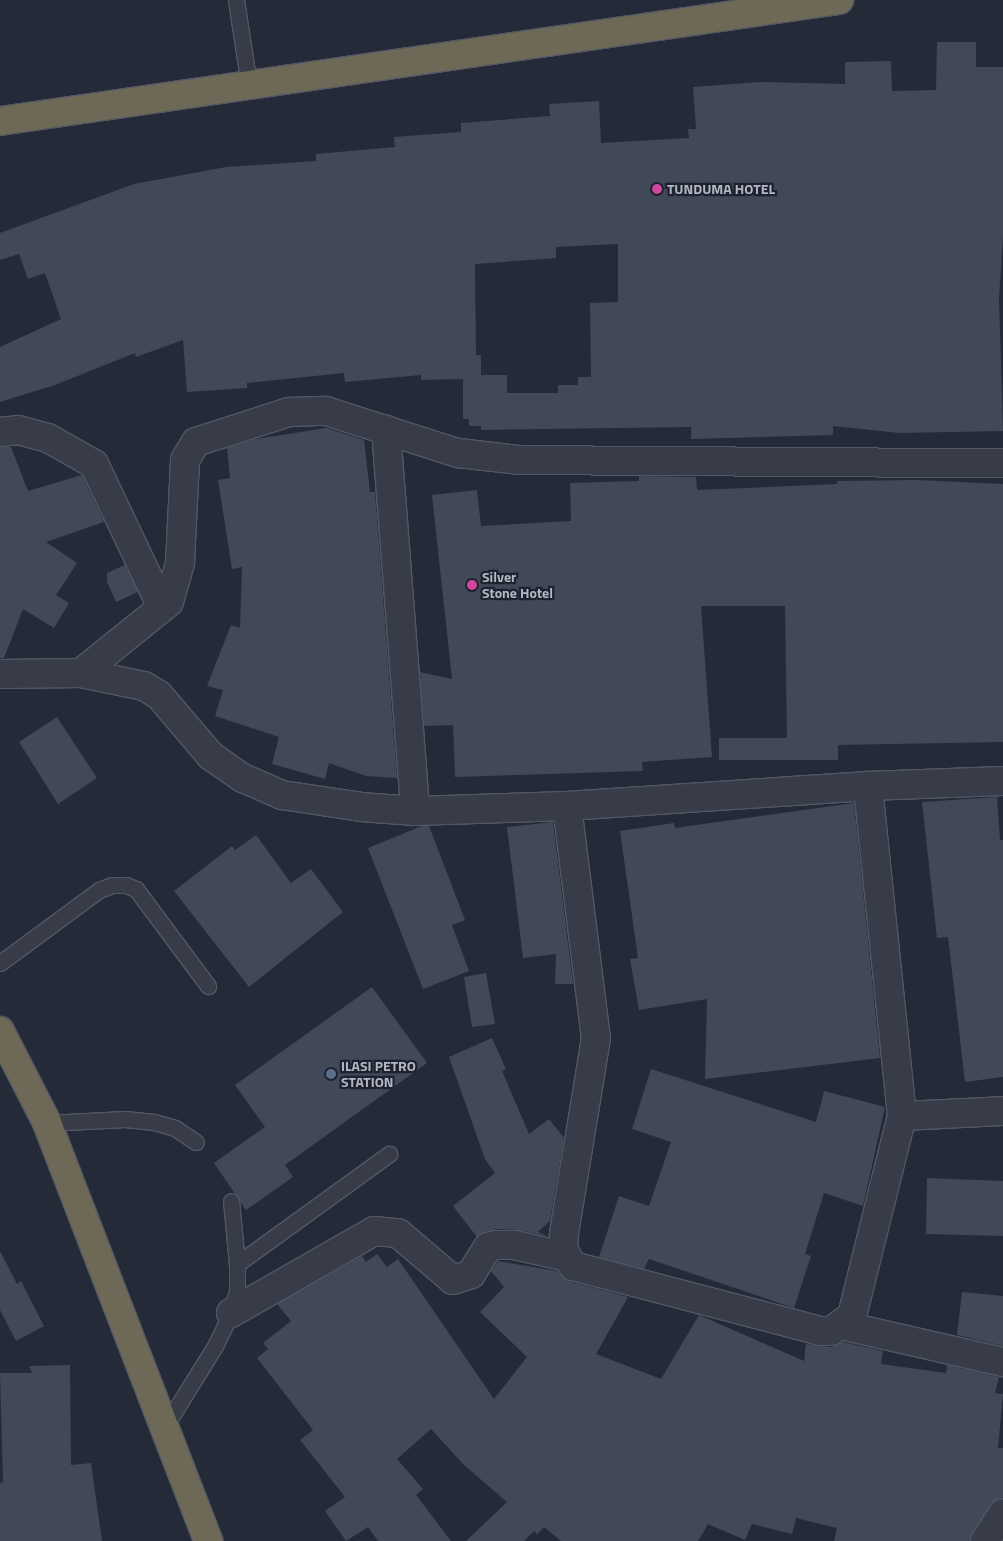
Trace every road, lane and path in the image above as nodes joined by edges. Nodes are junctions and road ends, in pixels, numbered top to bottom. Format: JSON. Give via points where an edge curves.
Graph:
{"nodes":[{"id":1,"x":236,"y":0,"type":"edge"},
{"id":2,"x":840,"y":0,"type":"edge"},
{"id":3,"x":249,"y":85,"type":"junction"},
{"id":4,"x":0,"y":121,"type":"edge"},
{"id":5,"x":386,"y":430,"type":"junction"},
{"id":6,"x":0,"y":432,"type":"edge"},
{"id":7,"x":1003,"y":463,"type":"edge"},
{"id":8,"x":162,"y":607,"type":"junction"},
{"id":9,"x":81,"y":673,"type":"junction"},
{"id":10,"x":0,"y":674,"type":"edge"},
{"id":11,"x":1003,"y":781,"type":"edge"},
{"id":12,"x":868,"y":786,"type":"junction"},
{"id":13,"x":567,"y":806,"type":"junction"},
{"id":14,"x":416,"y":812,"type":"junction"},
{"id":15,"x":0,"y":963,"type":"edge"},
{"id":16,"x":208,"y":986,"type":"dead end"},
{"id":17,"x":0,"y":1031,"type":"edge"},
{"id":18,"x":1003,"y":1111,"type":"edge"},
{"id":19,"x":902,"y":1116,"type":"junction"},
{"id":20,"x":47,"y":1123,"type":"junction"},
{"id":21,"x":196,"y":1142,"type":"dead end"},
{"id":22,"x":389,"y":1154,"type":"dead end"},
{"id":23,"x":231,"y":1201,"type":"dead end"},
{"id":24,"x":567,"y":1257,"type":"junction"},
{"id":25,"x":237,"y":1264,"type":"junction"},
{"id":26,"x":231,"y":1313,"type":"junction"},
{"id":27,"x":841,"y":1325,"type":"junction"},
{"id":28,"x":1003,"y":1362,"type":"edge"},
{"id":29,"x":166,"y":1425,"type":"junction"},
{"id":30,"x":1003,"y":1513,"type":"edge"},
{"id":31,"x":208,"y":1541,"type":"edge"},
{"id":32,"x":986,"y":1541,"type":"edge"}],
"edges":[{"from":1,"to":3,"type":"lane"},
{"from":2,"to":3,"type":"highway"},
{"from":3,"to":4,"type":"highway"},
{"from":5,"to":7,"type":"street","via":[[458,453],[519,460]]},
{"from":5,"to":8,"type":"street","via":[[326,411],[309,410],[289,412],[196,442],[184,460],[180,563],[175,588],[169,602]]},
{"from":5,"to":14,"type":"street"},
{"from":6,"to":8,"type":"street","via":[[18,430],[48,438],[94,464]]},
{"from":8,"to":9,"type":"street"},
{"from":9,"to":10,"type":"street"},
{"from":9,"to":14,"type":"street","via":[[153,690],[211,756],[271,791],[361,807]]},
{"from":11,"to":12,"type":"street"},
{"from":12,"to":13,"type":"street"},
{"from":12,"to":19,"type":"street"},
{"from":13,"to":14,"type":"street"},
{"from":13,"to":24,"type":"street","via":[[596,1038],[564,1234],[563,1247]]},
{"from":15,"to":16,"type":"lane","via":[[99,890],[112,884],[126,884],[136,889]]},
{"from":17,"to":20,"type":"highway"},
{"from":18,"to":19,"type":"street"},
{"from":19,"to":27,"type":"street","via":[[852,1316]]},
{"from":20,"to":21,"type":"lane","via":[[125,1119],[154,1122],[175,1128]]},
{"from":20,"to":29,"type":"highway"},
{"from":22,"to":25,"type":"lane"},
{"from":23,"to":25,"type":"lane"},
{"from":24,"to":26,"type":"street","via":[[514,1245],[496,1245],[488,1247],[471,1274],[453,1280],[398,1233],[374,1231]]},
{"from":24,"to":27,"type":"street","via":[[573,1266],[741,1313],[820,1332]]},
{"from":25,"to":26,"type":"lane","via":[[237,1290]]},
{"from":26,"to":29,"type":"lane","via":[[215,1346]]},
{"from":27,"to":28,"type":"street"},
{"from":29,"to":31,"type":"highway"},
{"from":30,"to":32,"type":"street"}]}
